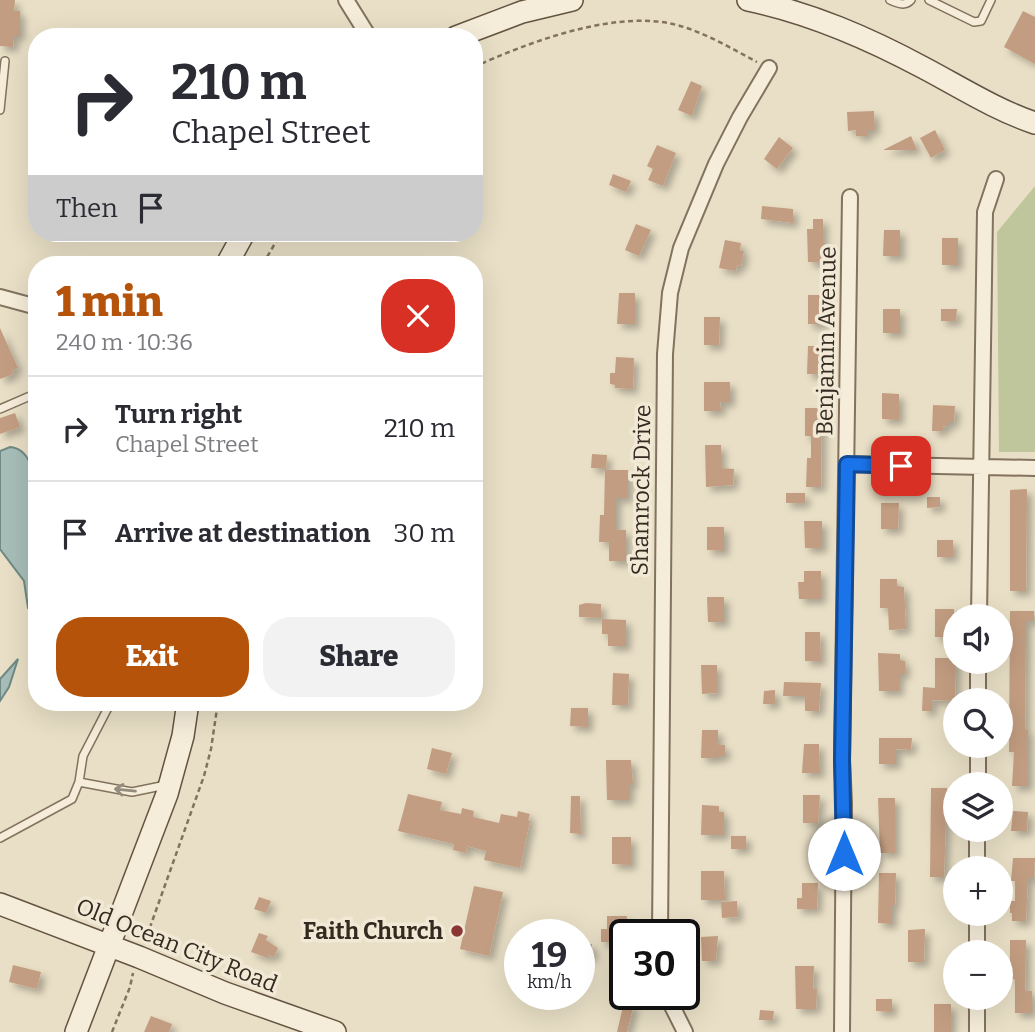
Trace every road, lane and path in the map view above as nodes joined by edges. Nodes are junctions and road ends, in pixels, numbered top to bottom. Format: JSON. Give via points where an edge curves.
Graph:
{"nodes":[{"id":1,"x":346,"y":0,"type":"edge"},
{"id":2,"x":572,"y":0,"type":"edge"},
{"id":3,"x":748,"y":0,"type":"edge"},
{"id":4,"x":890,"y":0,"type":"edge"},
{"id":5,"x":911,"y":0,"type":"edge"},
{"id":6,"x":929,"y":0,"type":"edge"},
{"id":7,"x":991,"y":0,"type":"edge"},
{"id":8,"x":363,"y":28,"type":"edge"},
{"id":9,"x":478,"y":28,"type":"edge"},
{"id":10,"x":5,"y":61,"type":"dead end"},
{"id":11,"x":483,"y":63,"type":"edge"},
{"id":12,"x":769,"y":68,"type":"joint"},
{"id":13,"x":0,"y":110,"type":"edge"},
{"id":14,"x":1035,"y":123,"type":"edge"},
{"id":15,"x":996,"y":179,"type":"dead end"},
{"id":16,"x":850,"y":197,"type":"dead end"},
{"id":17,"x":0,"y":297,"type":"edge"},
{"id":18,"x":28,"y":305,"type":"edge"},
{"id":19,"x":28,"y":397,"type":"edge"},
{"id":20,"x":0,"y":409,"type":"edge"},
{"id":21,"x":847,"y":464,"type":"junction"},
{"id":22,"x":982,"y":468,"type":"junction"},
{"id":23,"x":1035,"y":468,"type":"edge"},
{"id":24,"x":979,"y":604,"type":"edge"},
{"id":25,"x":106,"y":711,"type":"edge"},
{"id":26,"x":187,"y":711,"type":"edge"},
{"id":27,"x":217,"y":711,"type":"edge"},
{"id":28,"x":79,"y":782,"type":"junction"},
{"id":29,"x":170,"y":784,"type":"junction"},
{"id":30,"x":0,"y":838,"type":"edge"},
{"id":31,"x":0,"y":904,"type":"edge"},
{"id":32,"x":660,"y":919,"type":"edge"},
{"id":33,"x":146,"y":940,"type":"dead end"},
{"id":34,"x":110,"y":946,"type":"junction"},
{"id":35,"x":134,"y":971,"type":"dead end"},
{"id":36,"x":674,"y":1010,"type":"edge"},
{"id":37,"x":977,"y":1010,"type":"edge"},
{"id":38,"x":76,"y":1032,"type":"edge"},
{"id":39,"x":112,"y":1032,"type":"edge"},
{"id":40,"x":335,"y":1032,"type":"edge"},
{"id":41,"x":685,"y":1032,"type":"edge"},
{"id":42,"x":842,"y":1032,"type":"edge"},
{"id":43,"x":977,"y":1032,"type":"edge"}],
"edges":[{"from":1,"to":8,"type":"street"},
{"from":2,"to":9,"type":"main road"},
{"from":3,"to":14,"type":"main road","via":[[800,13],[865,38]]},
{"from":4,"to":5,"type":"lane","via":[[901,5]]},
{"from":6,"to":7,"type":"lane","via":[[974,22],[981,21]]},
{"from":10,"to":13,"type":"lane"},
{"from":11,"to":12,"type":"path","via":[[523,45],[597,25],[647,21],[669,23],[712,39]]},
{"from":12,"to":32,"type":"street","name":"Shamrock Drive","via":[[700,200],[670,293]]},
{"from":15,"to":22,"type":"street","via":[[985,212]]},
{"from":16,"to":21,"type":"street","name":"Benjamin Avenue"},
{"from":17,"to":18,"type":"street"},
{"from":19,"to":20,"type":"lane"},
{"from":21,"to":22,"type":"street"},
{"from":21,"to":42,"type":"street","name":"Benjamin Avenue"},
{"from":22,"to":23,"type":"street"},
{"from":22,"to":24,"type":"street"},
{"from":25,"to":28,"type":"lane","via":[[83,756]]},
{"from":26,"to":29,"type":"main road"},
{"from":27,"to":33,"type":"path","via":[[204,776]]},
{"from":29,"to":28,"type":"lane","one_way":true,"via":[[132,792]]},
{"from":28,"to":30,"type":"lane","via":[[72,799]]},
{"from":29,"to":34,"type":"main road"},
{"from":31,"to":34,"type":"main road","name":"Old Ocean City Road"},
{"from":34,"to":38,"type":"main road"},
{"from":34,"to":40,"type":"main road","name":"Old Ocean City Road"},
{"from":35,"to":39,"type":"path"},
{"from":36,"to":41,"type":"street"},
{"from":37,"to":43,"type":"street"}]}
